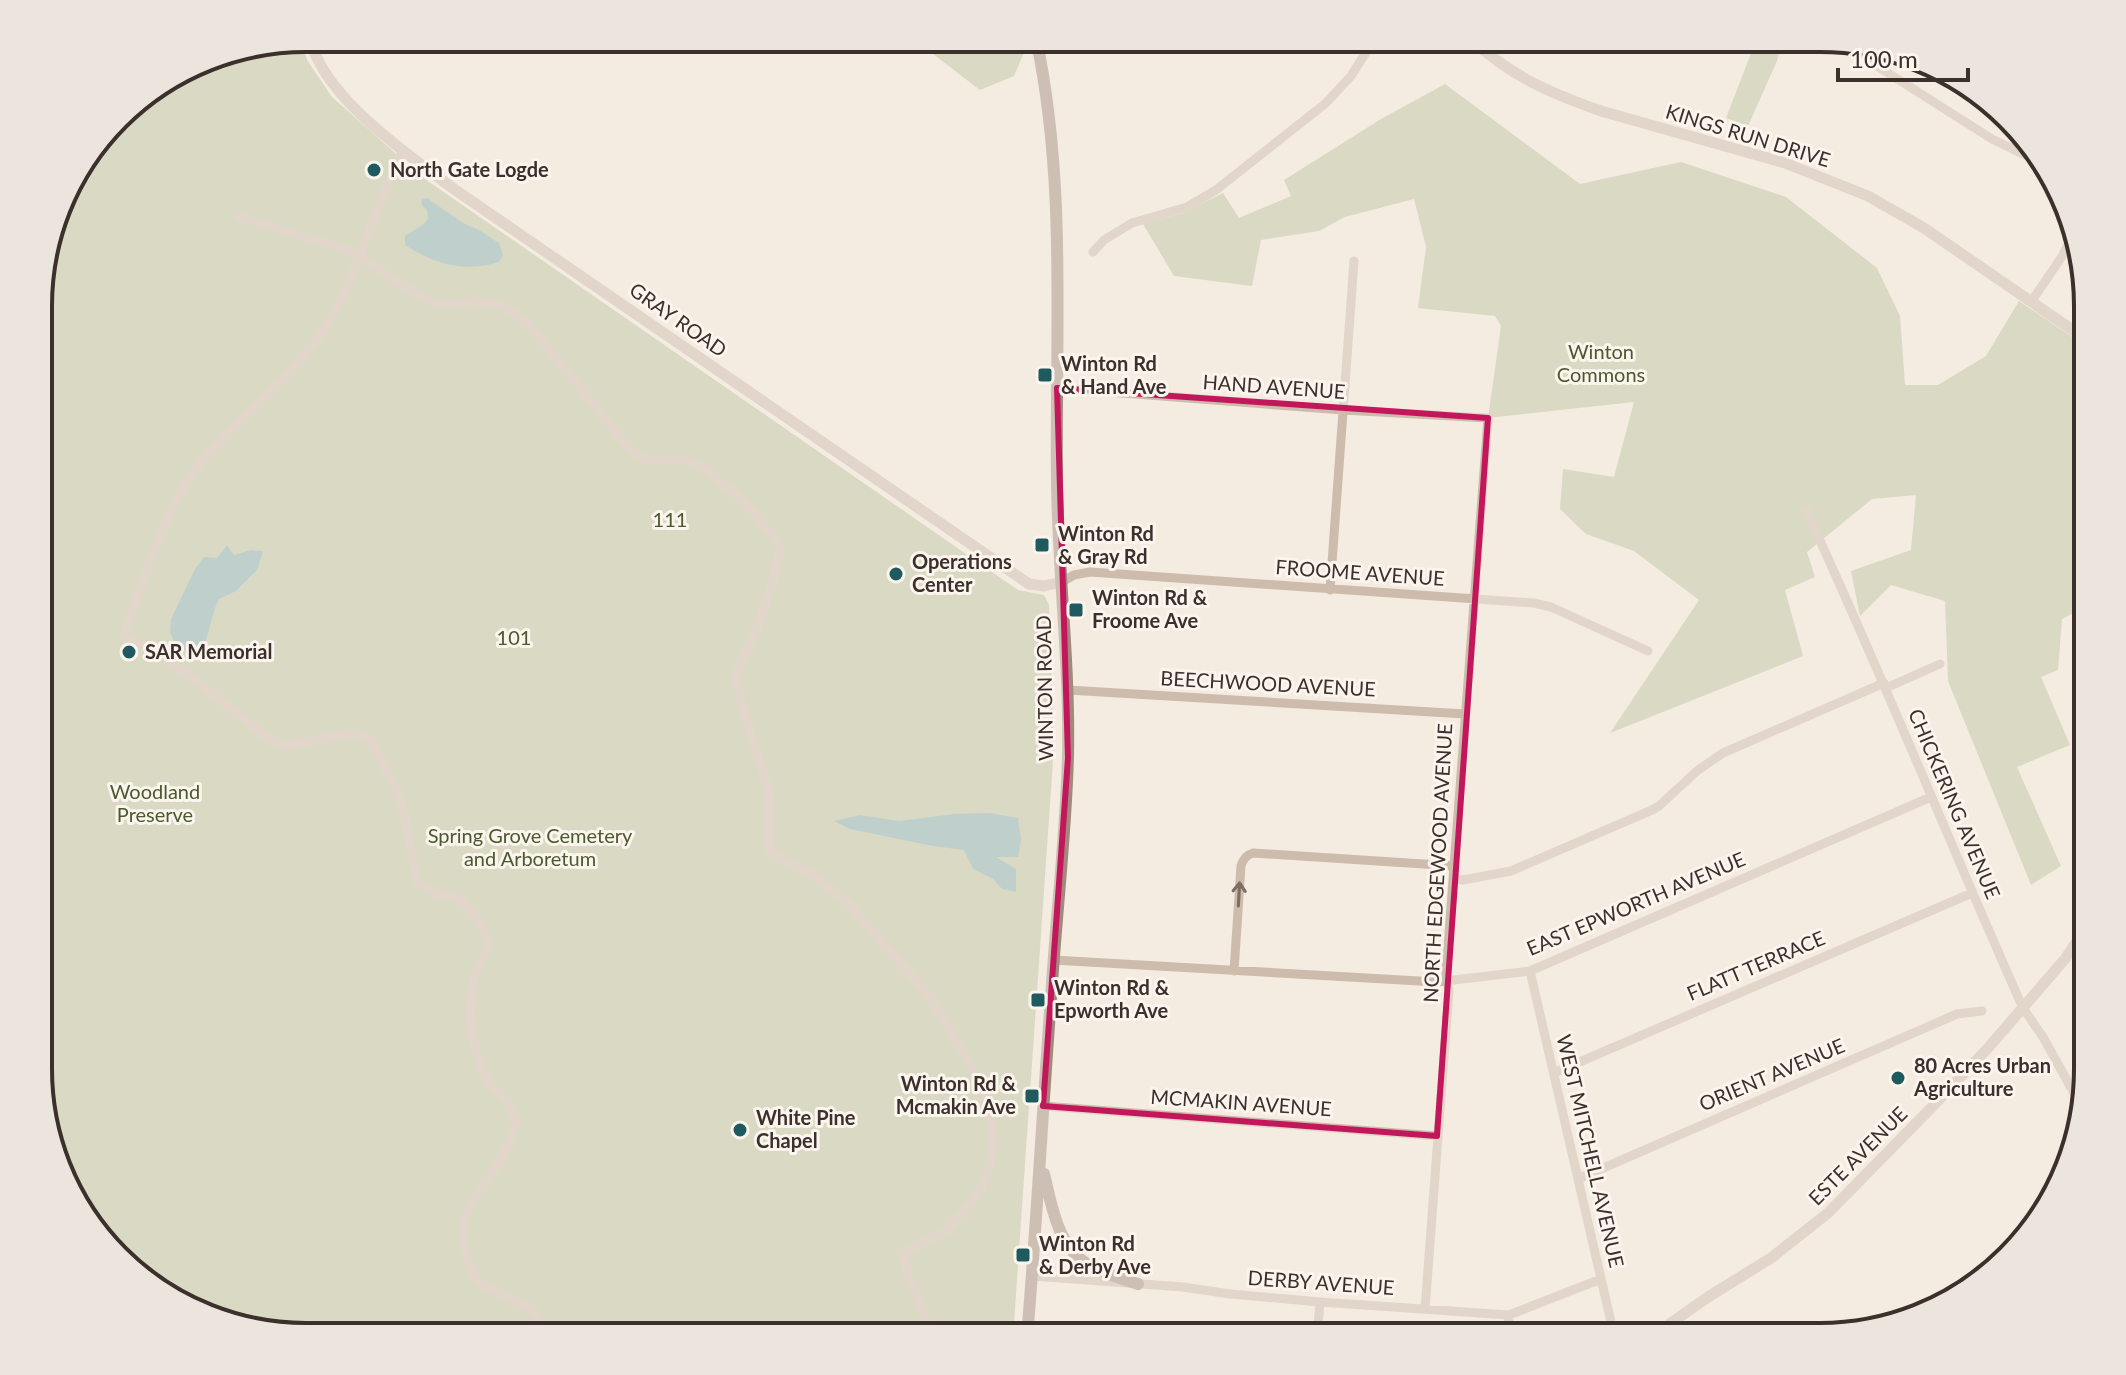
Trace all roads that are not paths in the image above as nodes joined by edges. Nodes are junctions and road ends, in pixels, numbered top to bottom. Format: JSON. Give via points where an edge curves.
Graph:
{"nodes":[{"id":1,"x":315,"y":52,"type":"edge"},
{"id":2,"x":1039,"y":52,"type":"edge"},
{"id":3,"x":1366,"y":52,"type":"edge"},
{"id":4,"x":1486,"y":52,"type":"edge"},
{"id":5,"x":1861,"y":56,"type":"edge"},
{"id":6,"x":403,"y":150,"type":"junction"},
{"id":7,"x":2023,"y":154,"type":"edge"},
{"id":8,"x":239,"y":217,"type":"dead end"},
{"id":9,"x":2067,"y":247,"type":"edge"},
{"id":10,"x":1093,"y":252,"type":"dead end"},
{"id":11,"x":360,"y":256,"type":"junction"},
{"id":12,"x":1354,"y":261,"type":"dead end"},
{"id":13,"x":2031,"y":302,"type":"junction"},
{"id":14,"x":2073,"y":330,"type":"edge"},
{"id":15,"x":1057,"y":388,"type":"junction"},
{"id":16,"x":1343,"y":410,"type":"junction"},
{"id":17,"x":1488,"y":418,"type":"joint"},
{"id":18,"x":1806,"y":510,"type":"dead end"},
{"id":19,"x":1062,"y":582,"type":"junction"},
{"id":20,"x":1330,"y":590,"type":"junction"},
{"id":21,"x":1475,"y":599,"type":"junction"},
{"id":22,"x":1648,"y":651,"type":"dead end"},
{"id":23,"x":1940,"y":664,"type":"dead end"},
{"id":24,"x":1885,"y":686,"type":"junction"},
{"id":25,"x":1068,"y":690,"type":"junction"},
{"id":26,"x":1465,"y":714,"type":"junction"},
{"id":27,"x":1931,"y":797,"type":"junction"},
{"id":28,"x":1454,"y":866,"type":"junction"},
{"id":29,"x":1453,"y":879,"type":"junction"},
{"id":30,"x":1972,"y":893,"type":"junction"},
{"id":31,"x":2073,"y":947,"type":"edge"},
{"id":32,"x":1053,"y":960,"type":"junction"},
{"id":33,"x":1234,"y":971,"type":"junction"},
{"id":34,"x":1530,"y":971,"type":"junction"},
{"id":35,"x":1447,"y":982,"type":"junction"},
{"id":36,"x":2023,"y":1008,"type":"junction"},
{"id":37,"x":1982,"y":1011,"type":"dead end"},
{"id":38,"x":1554,"y":1073,"type":"junction"},
{"id":39,"x":2072,"y":1090,"type":"edge"},
{"id":40,"x":1043,"y":1106,"type":"junction"},
{"id":41,"x":1437,"y":1136,"type":"junction"},
{"id":42,"x":1041,"y":1160,"type":"junction"},
{"id":43,"x":1578,"y":1179,"type":"junction"},
{"id":44,"x":1032,"y":1276,"type":"junction"},
{"id":45,"x":1601,"y":1279,"type":"junction"},
{"id":46,"x":1138,"y":1284,"type":"junction"},
{"id":47,"x":1320,"y":1302,"type":"junction"},
{"id":48,"x":1425,"y":1309,"type":"junction"},
{"id":49,"x":1509,"y":1315,"type":"junction"},
{"id":50,"x":1318,"y":1322,"type":"edge"},
{"id":51,"x":1508,"y":1322,"type":"edge"},
{"id":52,"x":1612,"y":1322,"type":"edge"},
{"id":53,"x":1672,"y":1322,"type":"edge"},
{"id":54,"x":540,"y":1323,"type":"edge"},
{"id":55,"x":927,"y":1323,"type":"edge"},
{"id":56,"x":1028,"y":1323,"type":"edge"}],
"edges":[{"from":1,"to":6,"type":"street","name":"GRAY ROAD","via":[[320,67],[350,104]]},
{"from":2,"to":15,"type":"main road","name":"WINTON ROAD","via":[[1054,179]]},
{"from":3,"to":10,"type":"street","via":[[1326,103],[1216,190],[1187,207],[1132,223]]},
{"from":4,"to":13,"type":"street","name":"KINGS RUN DRIVE","via":[[1527,80],[1574,102],[1785,163],[1868,196]]},
{"from":5,"to":7,"type":"street"},
{"from":6,"to":11,"type":"street"},
{"from":6,"to":19,"type":"street","name":"GRAY ROAD","via":[[1029,584]]},
{"from":8,"to":11,"type":"street"},
{"from":9,"to":13,"type":"street"},
{"from":11,"to":54,"type":"street","via":[[329,323],[304,357],[222,438],[175,502],[124,634],[285,746],[359,734],[375,748],[398,793],[417,882],[460,899],[487,937],[474,978],[471,1031],[482,1070],[517,1122],[500,1161],[471,1202],[463,1237],[478,1280],[521,1303]]},
{"from":11,"to":55,"type":"street","via":[[437,304],[493,302],[516,313],[631,451],[645,460],[686,460],[705,469],[777,540],[780,556],[774,577],[736,674],[769,792],[769,850],[847,902],[930,997],[972,1068],[992,1125],[993,1153],[982,1188],[947,1230],[904,1257]]},
{"from":12,"to":16,"type":"street"},
{"from":13,"to":14,"type":"street","name":"KINGS RUN DRIVE"},
{"from":15,"to":16,"type":"street","name":"HAND AVENUE"},
{"from":15,"to":19,"type":"main road","name":"WINTON ROAD"},
{"from":16,"to":17,"type":"street","name":"HAND AVENUE"},
{"from":16,"to":20,"type":"street"},
{"from":17,"to":21,"type":"street","name":"NORTH EDGEWOOD AVENUE"},
{"from":18,"to":24,"type":"street","name":"CHICKERING AVENUE"},
{"from":19,"to":20,"type":"street","name":"FROOME AVENUE","via":[[1090,572]]},
{"from":19,"to":25,"type":"main road","name":"WINTON ROAD"},
{"from":20,"to":21,"type":"street","name":"FROOME AVENUE"},
{"from":21,"to":22,"type":"street","name":"FROOME AVENUE","via":[[1542,604]]},
{"from":21,"to":26,"type":"street","name":"NORTH EDGEWOOD AVENUE"},
{"from":23,"to":24,"type":"street"},
{"from":24,"to":27,"type":"street","name":"CHICKERING AVENUE"},
{"from":24,"to":29,"type":"street","via":[[1723,753],[1652,810],[1511,871]]},
{"from":25,"to":26,"type":"street","name":"BEECHWOOD AVENUE"},
{"from":25,"to":32,"type":"main road","name":"WINTON ROAD"},
{"from":26,"to":28,"type":"street","name":"NORTH EDGEWOOD AVENUE"},
{"from":27,"to":30,"type":"street","name":"CHICKERING AVENUE"},
{"from":27,"to":34,"type":"street","name":"EAST EPWORTH AVENUE"},
{"from":28,"to":29,"type":"street","name":"NORTH EDGEWOOD AVENUE"},
{"from":33,"to":28,"type":"street","one_way":true,"via":[[1241,866],[1253,853]]},
{"from":29,"to":35,"type":"street","name":"NORTH EDGEWOOD AVENUE"},
{"from":30,"to":36,"type":"street","name":"CHICKERING AVENUE"},
{"from":30,"to":38,"type":"street","name":"FLATT TERRACE"},
{"from":31,"to":36,"type":"street","name":"ESTE AVENUE"},
{"from":32,"to":33,"type":"street","name":"EAST EPWORTH AVENUE"},
{"from":32,"to":40,"type":"main road","name":"WINTON ROAD"},
{"from":33,"to":35,"type":"street","name":"EAST EPWORTH AVENUE"},
{"from":34,"to":35,"type":"street","name":"EAST EPWORTH AVENUE"},
{"from":34,"to":38,"type":"street","name":"WEST MITCHELL AVENUE"},
{"from":35,"to":41,"type":"street","name":"NORTH EDGEWOOD AVENUE"},
{"from":36,"to":39,"type":"street","name":"CHICKERING AVENUE"},
{"from":36,"to":53,"type":"street","name":"ESTE AVENUE","via":[[1828,1213],[1771,1258]]},
{"from":37,"to":43,"type":"street","name":"ORIENT AVENUE","via":[[1957,1014]]},
{"from":38,"to":43,"type":"street","name":"WEST MITCHELL AVENUE"},
{"from":40,"to":41,"type":"street","name":"MCMAKIN AVENUE"},
{"from":40,"to":42,"type":"main road","name":"WINTON ROAD"},
{"from":41,"to":48,"type":"street","name":"NORTH EDGEWOOD AVENUE"},
{"from":42,"to":44,"type":"main road","name":"WINTON ROAD"},
{"from":42,"to":46,"type":"main road","via":[[1065,1242],[1096,1269]]},
{"from":43,"to":45,"type":"street","name":"WEST MITCHELL AVENUE"},
{"from":44,"to":46,"type":"street","name":"DERBY AVENUE"},
{"from":44,"to":56,"type":"main road","name":"WINTON ROAD"},
{"from":45,"to":49,"type":"street","name":"DERBY AVENUE"},
{"from":45,"to":52,"type":"street","name":"WEST MITCHELL AVENUE"},
{"from":46,"to":47,"type":"street","name":"DERBY AVENUE"},
{"from":47,"to":48,"type":"street","name":"DERBY AVENUE"},
{"from":47,"to":50,"type":"street"},
{"from":48,"to":49,"type":"street","name":"DERBY AVENUE"},
{"from":49,"to":51,"type":"street"}]}
